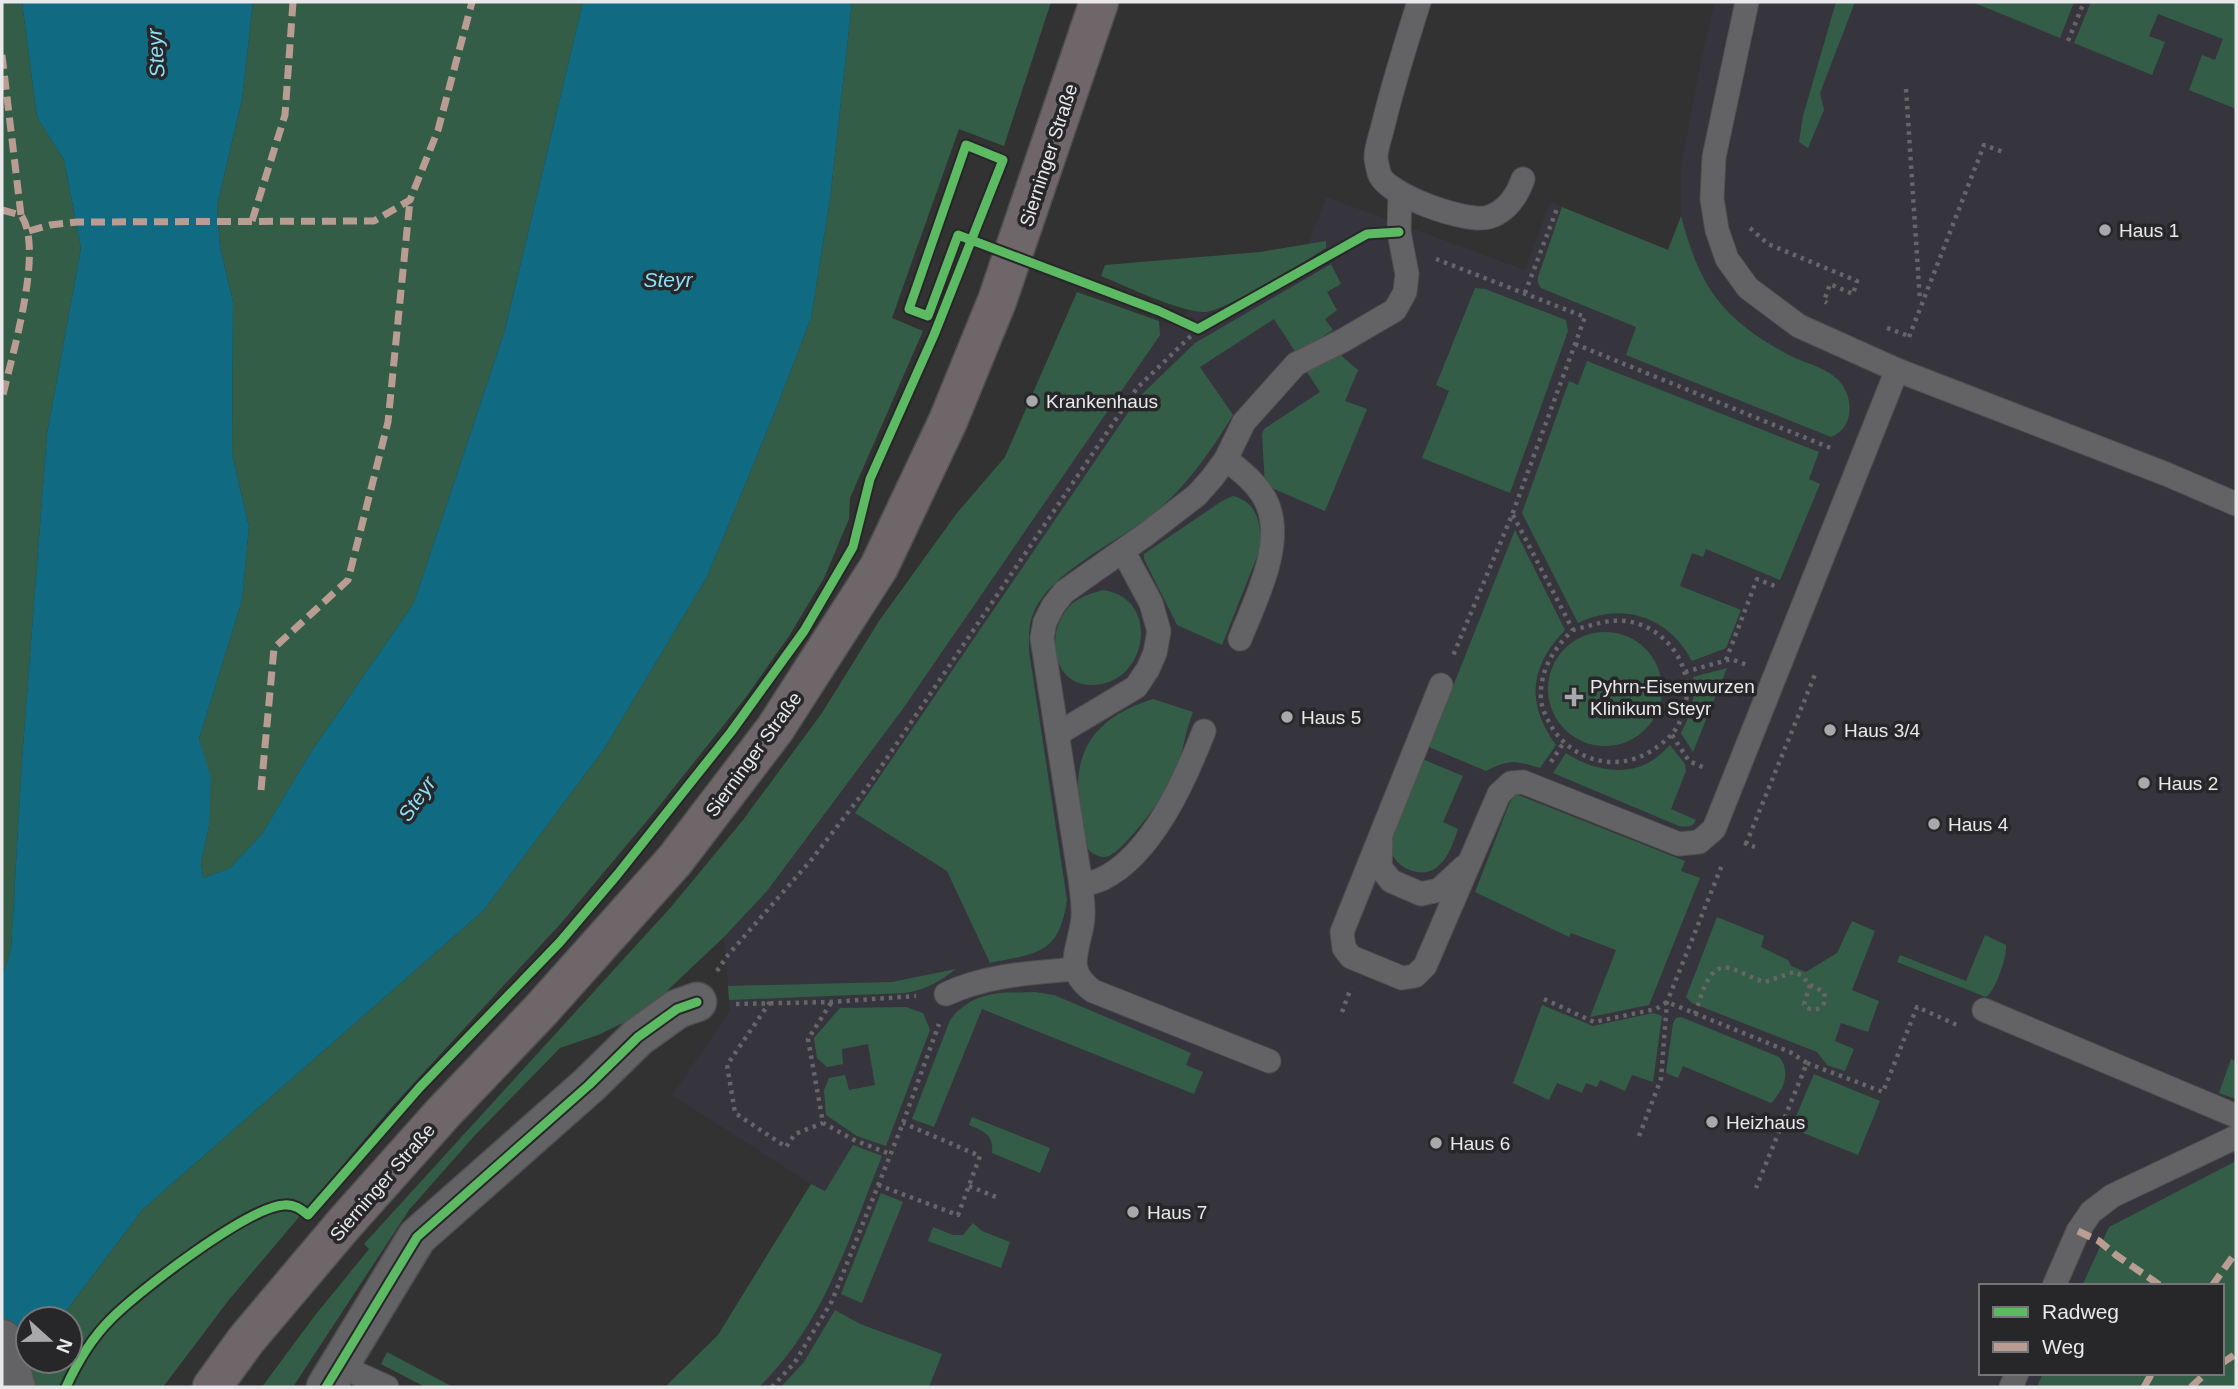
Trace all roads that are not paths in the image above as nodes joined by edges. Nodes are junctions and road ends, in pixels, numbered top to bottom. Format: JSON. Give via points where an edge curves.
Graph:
{"nodes":[{"id":1,"x":1099,"y":2,"type":"edge"},
{"id":2,"x":1419,"y":2,"type":"edge"},
{"id":3,"x":1747,"y":2,"type":"edge"},
{"id":4,"x":1523,"y":179,"type":"dead end"},
{"id":5,"x":1400,"y":194,"type":"junction"},
{"id":6,"x":1897,"y":370,"type":"junction"},
{"id":7,"x":1226,"y":459,"type":"junction"},
{"id":8,"x":2236,"y":504,"type":"edge"},
{"id":9,"x":1123,"y":551,"type":"junction"},
{"id":10,"x":1240,"y":639,"type":"dead end"},
{"id":11,"x":1441,"y":685,"type":"road end"},
{"id":12,"x":1204,"y":731,"type":"dead end"},
{"id":13,"x":1059,"y":733,"type":"junction"},
{"id":14,"x":1381,"y":833,"type":"junction"},
{"id":15,"x":1469,"y":863,"type":"junction"},
{"id":16,"x":1081,"y":885,"type":"junction"},
{"id":17,"x":1075,"y":969,"type":"junction"},
{"id":18,"x":946,"y":994,"type":"road end"},
{"id":19,"x":697,"y":1002,"type":"road end"},
{"id":20,"x":1984,"y":1010,"type":"dead end"},
{"id":21,"x":1269,"y":1061,"type":"dead end"},
{"id":22,"x":2236,"y":1116,"type":"edge"},
{"id":23,"x":2236,"y":1137,"type":"edge"},
{"id":24,"x":2055,"y":1284,"type":"edge"},
{"id":25,"x":2,"y":1339,"type":"edge"},
{"id":26,"x":333,"y":1377,"type":"edge"},
{"id":27,"x":16,"y":1387,"type":"edge"},
{"id":28,"x":212,"y":1387,"type":"edge"},
{"id":29,"x":387,"y":1387,"type":"edge"}],
"edges":[{"from":1,"to":28,"type":"main road","name":"Sierninger Straße","via":[[997,301],[953,410],[879,567],[775,729],[675,860],[344,1224]]},
{"from":2,"to":5,"type":"lane","via":[[1376,156],[1380,177]]},
{"from":3,"to":6,"type":"lane","via":[[1714,157],[1712,199],[1727,259],[1748,288],[1799,326]]},
{"from":4,"to":5,"type":"lane","via":[[1504,210],[1488,218],[1470,219]]},
{"from":5,"to":7,"type":"lane","via":[[1399,232],[1406,274],[1405,292],[1395,310],[1296,364],[1244,422]]},
{"from":6,"to":8,"type":"lane"},
{"from":6,"to":15,"type":"lane","via":[[1714,829],[1699,842],[1679,844],[1523,782],[1511,783],[1499,794]]},
{"from":7,"to":9,"type":"lane","via":[[1197,495]]},
{"from":7,"to":10,"type":"lane","via":[[1256,485],[1271,515],[1269,560]]},
{"from":9,"to":13,"type":"lane","via":[[1064,592],[1045,622],[1045,663]]},
{"from":9,"to":13,"type":"lane","via":[[1151,603],[1159,631],[1155,653],[1136,687]]},
{"from":11,"to":14,"type":"lane"},
{"from":12,"to":16,"type":"lane","via":[[1158,826],[1114,873]]},
{"from":13,"to":16,"type":"lane"},
{"from":14,"to":15,"type":"lane","via":[[1380,867],[1391,881],[1421,894],[1439,890]]},
{"from":14,"to":15,"type":"lane","via":[[1342,932],[1344,948],[1351,957],[1402,978],[1415,976],[1426,966]]},
{"from":16,"to":17,"type":"lane","via":[[1083,922]]},
{"from":17,"to":18,"type":"lane","via":[[991,978]]},
{"from":17,"to":21,"type":"lane","via":[[1093,991]]},
{"from":19,"to":26,"type":"street","via":[[677,1009],[638,1037],[417,1237]]},
{"from":20,"to":22,"type":"lane"},
{"from":23,"to":24,"type":"lane","via":[[2112,1196],[2091,1212]]},
{"from":25,"to":27,"type":"street"},
{"from":26,"to":29,"type":"lane"}]}
